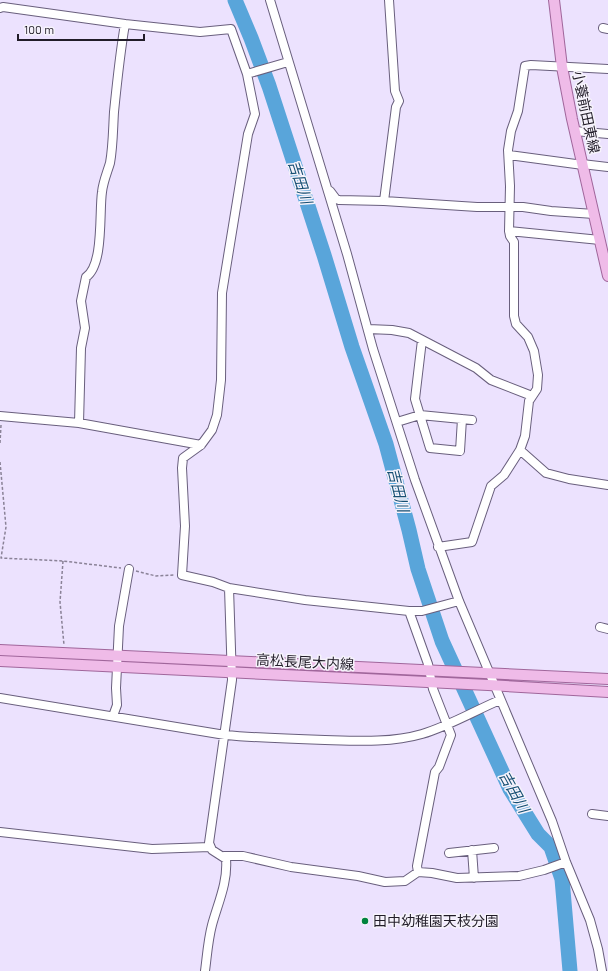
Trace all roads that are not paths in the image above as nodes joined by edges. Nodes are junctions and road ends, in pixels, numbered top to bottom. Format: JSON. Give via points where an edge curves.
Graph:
{"nodes":[{"id":1,"x":270,"y":0,"type":"edge"},
{"id":2,"x":389,"y":0,"type":"edge"},
{"id":3,"x":554,"y":0,"type":"edge"},
{"id":4,"x":0,"y":8,"type":"edge"},
{"id":5,"x":125,"y":24,"type":"junction"},
{"id":6,"x":288,"y":62,"type":"junction"},
{"id":7,"x":562,"y":67,"type":"junction"},
{"id":8,"x":608,"y":69,"type":"edge"},
{"id":9,"x":247,"y":74,"type":"junction"},
{"id":10,"x":575,"y":131,"type":"junction"},
{"id":11,"x":608,"y":134,"type":"edge"},
{"id":12,"x":509,"y":156,"type":"junction"},
{"id":13,"x":583,"y":165,"type":"junction"},
{"id":14,"x":608,"y":167,"type":"edge"},
{"id":15,"x":327,"y":187,"type":"junction"},
{"id":16,"x":384,"y":201,"type":"junction"},
{"id":17,"x":510,"y":206,"type":"junction"},
{"id":18,"x":594,"y":214,"type":"junction"},
{"id":19,"x":509,"y":230,"type":"junction"},
{"id":20,"x":600,"y":240,"type":"junction"},
{"id":21,"x":608,"y":276,"type":"edge"},
{"id":22,"x":368,"y":329,"type":"junction"},
{"id":23,"x":422,"y":340,"type":"junction"},
{"id":24,"x":532,"y":396,"type":"junction"},
{"id":25,"x":420,"y":415,"type":"junction"},
{"id":26,"x":0,"y":416,"type":"edge"},
{"id":27,"x":462,"y":419,"type":"junction"},
{"id":28,"x":472,"y":420,"type":"dead end"},
{"id":29,"x":397,"y":422,"type":"junction"},
{"id":30,"x":79,"y":423,"type":"junction"},
{"id":31,"x":201,"y":445,"type":"junction"},
{"id":32,"x":520,"y":450,"type":"junction"},
{"id":33,"x":608,"y":485,"type":"edge"},
{"id":34,"x":438,"y":547,"type":"junction"},
{"id":35,"x":129,"y":569,"type":"dead end"},
{"id":36,"x":229,"y":588,"type":"junction"},
{"id":37,"x":459,"y":601,"type":"junction"},
{"id":38,"x":409,"y":612,"type":"junction"},
{"id":39,"x":0,"y":650,"type":"edge"},
{"id":40,"x":118,"y":656,"type":"junction"},
{"id":41,"x":0,"y":661,"type":"edge"},
{"id":42,"x":232,"y":662,"type":"junction"},
{"id":43,"x":117,"y":667,"type":"junction"},
{"id":44,"x":432,"y":671,"type":"junction"},
{"id":45,"x":232,"y":673,"type":"junction"},
{"id":46,"x":486,"y":673,"type":"junction"},
{"id":47,"x":608,"y":679,"type":"edge"},
{"id":48,"x":435,"y":683,"type":"junction"},
{"id":49,"x":491,"y":685,"type":"junction"},
{"id":50,"x":608,"y":692,"type":"edge"},
{"id":51,"x":0,"y":698,"type":"edge"},
{"id":52,"x":496,"y":701,"type":"junction"},
{"id":53,"x":113,"y":716,"type":"junction"},
{"id":54,"x":447,"y":724,"type":"junction"},
{"id":55,"x":225,"y":735,"type":"junction"},
{"id":56,"x":592,"y":814,"type":"dead end"},
{"id":57,"x":608,"y":816,"type":"edge"},
{"id":58,"x":0,"y":832,"type":"edge"},
{"id":59,"x":210,"y":847,"type":"junction"},
{"id":60,"x":494,"y":848,"type":"dead end"},
{"id":61,"x":472,"y":850,"type":"junction"},
{"id":62,"x":449,"y":853,"type":"dead end"},
{"id":63,"x":224,"y":856,"type":"junction"},
{"id":64,"x":564,"y":863,"type":"junction"},
{"id":65,"x":418,"y":872,"type":"junction"},
{"id":66,"x":474,"y":878,"type":"junction"},
{"id":67,"x":205,"y":971,"type":"edge"},
{"id":68,"x":602,"y":971,"type":"edge"}],
"edges":[{"from":1,"to":6,"type":"street"},
{"from":2,"to":16,"type":"street","via":[[395,91],[399,101],[396,107]]},
{"from":3,"to":7,"type":"main road","name":"小蓑前田東線"},
{"from":4,"to":5,"type":"street"},
{"from":5,"to":9,"type":"street","via":[[200,32],[231,29]]},
{"from":5,"to":30,"type":"street","via":[[118,69],[110,163],[101,194],[100,235],[81,301],[85,328],[81,348]]},
{"from":6,"to":9,"type":"street"},
{"from":6,"to":15,"type":"street"},
{"from":7,"to":8,"type":"street"},
{"from":7,"to":10,"type":"main road","name":"小蓑前田東線"},
{"from":7,"to":12,"type":"street","via":[[525,66],[518,111],[511,131]]},
{"from":9,"to":31,"type":"street","via":[[255,114],[248,134],[222,293],[221,380],[217,415],[212,430]]},
{"from":10,"to":11,"type":"street"},
{"from":10,"to":13,"type":"main road","name":"小蓑前田東線"},
{"from":12,"to":13,"type":"street"},
{"from":12,"to":17,"type":"street"},
{"from":13,"to":14,"type":"street"},
{"from":13,"to":18,"type":"main road","name":"小蓑前田東線"},
{"from":15,"to":16,"type":"street","via":[[339,200]]},
{"from":15,"to":22,"type":"street"},
{"from":16,"to":17,"type":"street","via":[[477,207]]},
{"from":17,"to":18,"type":"street"},
{"from":17,"to":19,"type":"street"},
{"from":18,"to":20,"type":"main road","name":"小蓑前田東線"},
{"from":19,"to":20,"type":"street"},
{"from":19,"to":24,"type":"street","via":[[514,242],[515,320],[528,337],[534,351],[538,375],[537,389]]},
{"from":20,"to":21,"type":"main road","name":"小蓑前田東線"},
{"from":22,"to":23,"type":"street","via":[[409,333]]},
{"from":22,"to":29,"type":"street"},
{"from":23,"to":24,"type":"street","via":[[476,368],[491,380]]},
{"from":23,"to":25,"type":"street","via":[[415,399]]},
{"from":24,"to":32,"type":"street"},
{"from":25,"to":27,"type":"street"},
{"from":25,"to":27,"type":"street","via":[[430,448],[460,452]]},
{"from":25,"to":29,"type":"street"},
{"from":26,"to":30,"type":"street"},
{"from":27,"to":28,"type":"street"},
{"from":29,"to":34,"type":"street"},
{"from":30,"to":31,"type":"street"},
{"from":31,"to":36,"type":"street","via":[[183,458],[185,526],[182,575]]},
{"from":32,"to":33,"type":"street","via":[[546,473]]},
{"from":32,"to":34,"type":"street","via":[[504,475],[490,486],[472,542]]},
{"from":34,"to":37,"type":"street"},
{"from":35,"to":40,"type":"street","via":[[119,626]]},
{"from":36,"to":38,"type":"street"},
{"from":36,"to":42,"type":"street"},
{"from":37,"to":38,"type":"street"},
{"from":37,"to":46,"type":"street"},
{"from":38,"to":44,"type":"street"},
{"from":39,"to":40,"type":"main road","name":"高松長尾大内線"},
{"from":40,"to":42,"type":"main road","name":"高松長尾大内線"},
{"from":40,"to":43,"type":"street"},
{"from":41,"to":43,"type":"main road","name":"高松長尾大内線"},
{"from":42,"to":44,"type":"main road","name":"高松長尾大内線"},
{"from":42,"to":45,"type":"street"},
{"from":43,"to":45,"type":"main road","name":"高松長尾大内線"},
{"from":43,"to":53,"type":"street","via":[[117,705]]},
{"from":44,"to":46,"type":"main road","name":"高松長尾大内線"},
{"from":44,"to":48,"type":"street"},
{"from":45,"to":48,"type":"main road","name":"高松長尾大内線"},
{"from":45,"to":55,"type":"street"},
{"from":46,"to":47,"type":"main road","name":"高松長尾大内線"},
{"from":46,"to":49,"type":"street"},
{"from":48,"to":49,"type":"main road","name":"高松長尾大内線"},
{"from":48,"to":54,"type":"street"},
{"from":49,"to":50,"type":"main road","name":"高松長尾大内線"},
{"from":49,"to":52,"type":"street"},
{"from":51,"to":53,"type":"street"},
{"from":52,"to":54,"type":"street"},
{"from":52,"to":64,"type":"street","via":[[552,821]]},
{"from":53,"to":55,"type":"street"},
{"from":54,"to":55,"type":"street","via":[[423,734],[392,739],[335,740]]},
{"from":54,"to":65,"type":"street","via":[[451,734],[435,772]]},
{"from":55,"to":59,"type":"street","via":[[209,837]]},
{"from":56,"to":57,"type":"street"},
{"from":58,"to":59,"type":"street","via":[[152,849]]},
{"from":59,"to":63,"type":"street"},
{"from":60,"to":61,"type":"street"},
{"from":61,"to":62,"type":"street"},
{"from":61,"to":66,"type":"street"},
{"from":63,"to":65,"type":"street","via":[[243,856],[291,867],[385,882],[405,881]]},
{"from":63,"to":67,"type":"street","via":[[227,866],[225,884],[212,926]]},
{"from":64,"to":66,"type":"street","via":[[519,876]]},
{"from":64,"to":68,"type":"street","via":[[590,920]]},
{"from":65,"to":66,"type":"street"}]}
